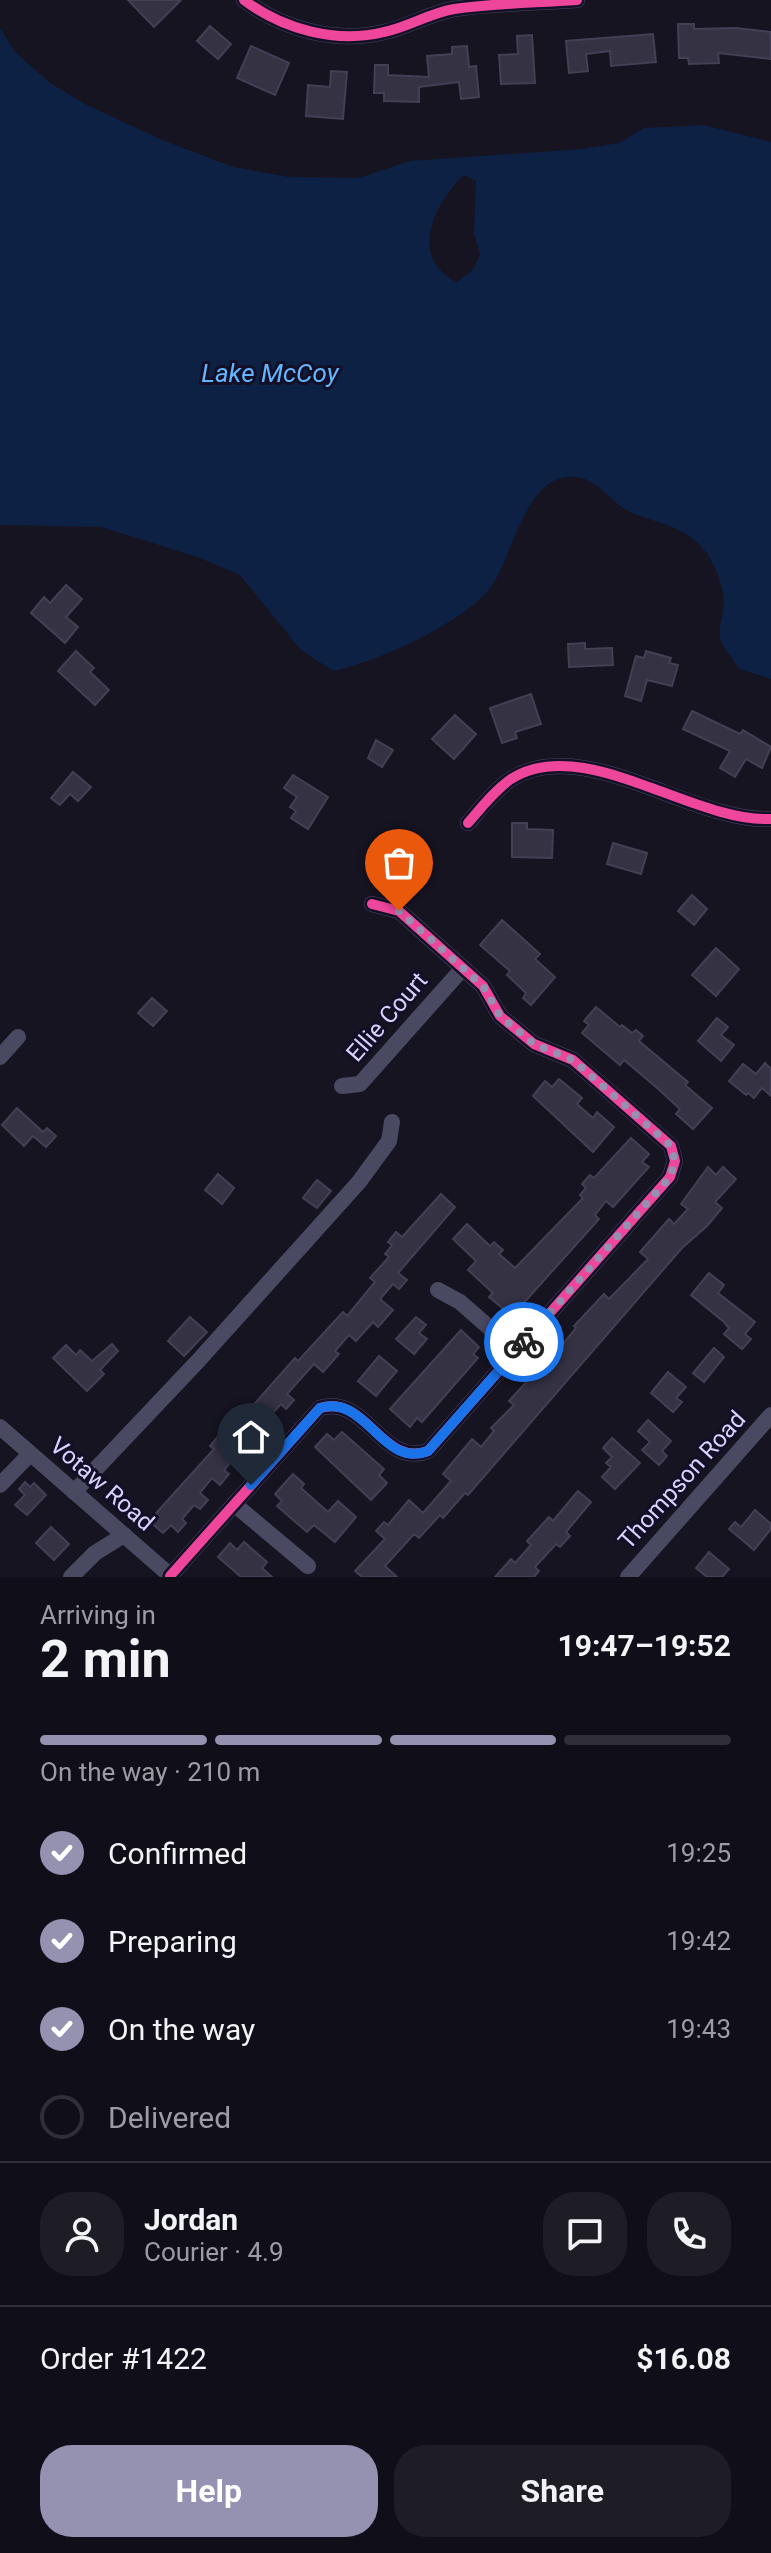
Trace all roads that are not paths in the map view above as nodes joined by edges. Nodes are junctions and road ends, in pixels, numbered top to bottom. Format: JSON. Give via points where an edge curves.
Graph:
{"nodes":[{"id":1,"x":244,"y":0,"type":"edge"},
{"id":2,"x":577,"y":0,"type":"edge"},
{"id":3,"x":771,"y":819,"type":"edge"},
{"id":4,"x":468,"y":823,"type":"dead end"},
{"id":5,"x":372,"y":904,"type":"dead end"},
{"id":6,"x":463,"y":968,"type":"junction"},
{"id":7,"x":18,"y":1037,"type":"dead end"},
{"id":8,"x":0,"y":1057,"type":"edge"},
{"id":9,"x":342,"y":1086,"type":"dead end"},
{"id":10,"x":392,"y":1122,"type":"dead end"},
{"id":11,"x":438,"y":1290,"type":"dead end"},
{"id":12,"x":516,"y":1351,"type":"junction"},
{"id":13,"x":771,"y":1415,"type":"edge"},
{"id":14,"x":0,"y":1427,"type":"edge"},
{"id":15,"x":30,"y":1454,"type":"junction"},
{"id":16,"x":0,"y":1485,"type":"edge"},
{"id":17,"x":74,"y":1492,"type":"junction"},
{"id":18,"x":234,"y":1504,"type":"junction"},
{"id":19,"x":124,"y":1535,"type":"junction"},
{"id":20,"x":308,"y":1566,"type":"dead end"},
{"id":21,"x":171,"y":1576,"type":"edge"},
{"id":22,"x":71,"y":1577,"type":"edge"},
{"id":23,"x":628,"y":1577,"type":"edge"}],
"edges":[{"from":1,"to":2,"type":"street","via":[[279,22],[353,37],[452,10]]},
{"from":3,"to":4,"type":"street","via":[[707,809],[561,766],[536,768],[511,779]]},
{"from":5,"to":6,"type":"street","via":[[399,911]]},
{"from":6,"to":9,"type":"street","name":"Ellie Court","via":[[360,1084]]},
{"from":6,"to":12,"type":"street","via":[[483,986],[500,1016],[534,1044],[573,1060],[671,1146],[675,1161],[670,1177]]},
{"from":7,"to":8,"type":"street"},
{"from":10,"to":17,"type":"street","via":[[389,1141],[341,1202]]},
{"from":11,"to":12,"type":"street","via":[[460,1302]]},
{"from":12,"to":18,"type":"street","via":[[428,1451],[416,1456],[400,1452],[350,1408],[335,1403],[320,1408]]},
{"from":13,"to":23,"type":"street","name":"Thompson Road"},
{"from":14,"to":15,"type":"street","name":"Votaw Road"},
{"from":15,"to":16,"type":"street"},
{"from":15,"to":17,"type":"street","name":"Votaw Road"},
{"from":17,"to":19,"type":"street","name":"Votaw Road"},
{"from":18,"to":20,"type":"street"},
{"from":18,"to":21,"type":"street"},
{"from":19,"to":21,"type":"street","name":"Votaw Road"},
{"from":19,"to":22,"type":"street"}]}
